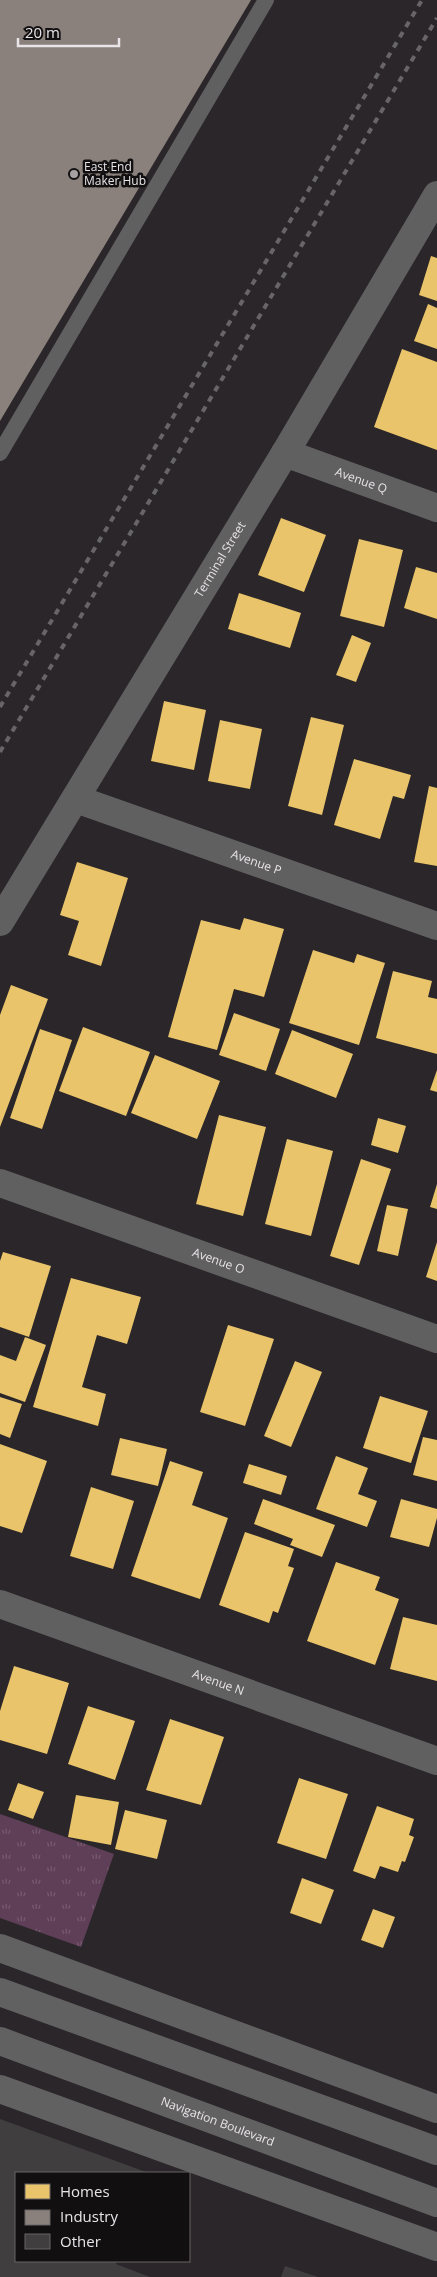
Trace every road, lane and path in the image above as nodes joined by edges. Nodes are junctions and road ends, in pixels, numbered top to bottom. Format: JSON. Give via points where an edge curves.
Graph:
{"nodes":[{"id":1,"x":266,"y":0,"type":"edge"},
{"id":2,"x":437,"y":195,"type":"edge"},
{"id":3,"x":0,"y":453,"type":"edge"},
{"id":4,"x":285,"y":453,"type":"junction"},
{"id":5,"x":437,"y":508,"type":"edge"},
{"id":6,"x":76,"y":799,"type":"junction"},
{"id":7,"x":0,"y":922,"type":"edge"},
{"id":8,"x":437,"y":926,"type":"edge"},
{"id":9,"x":0,"y":1183,"type":"edge"},
{"id":10,"x":437,"y":1339,"type":"edge"},
{"id":11,"x":0,"y":1604,"type":"edge"},
{"id":12,"x":437,"y":1761,"type":"edge"},
{"id":13,"x":0,"y":1948,"type":"edge"},
{"id":14,"x":0,"y":1992,"type":"edge"},
{"id":15,"x":0,"y":2040,"type":"edge"},
{"id":16,"x":0,"y":2089,"type":"edge"},
{"id":17,"x":437,"y":2110,"type":"edge"},
{"id":18,"x":437,"y":2151,"type":"edge"},
{"id":19,"x":437,"y":2203,"type":"edge"},
{"id":20,"x":437,"y":2247,"type":"edge"}],
"edges":[{"from":1,"to":3,"type":"lane"},
{"from":2,"to":4,"type":"street","name":"Terminal Street"},
{"from":4,"to":5,"type":"street","name":"Avenue Q"},
{"from":4,"to":6,"type":"street","name":"Terminal Street"},
{"from":6,"to":7,"type":"street","name":"Terminal Street"},
{"from":6,"to":8,"type":"street","name":"Avenue P"},
{"from":9,"to":10,"type":"street","name":"Avenue O"},
{"from":11,"to":12,"type":"street","name":"Avenue N"},
{"from":13,"to":17,"type":"main road"},
{"from":14,"to":18,"type":"main road"},
{"from":15,"to":19,"type":"main road","name":"Navigation Boulevard"},
{"from":16,"to":20,"type":"main road"}]}
